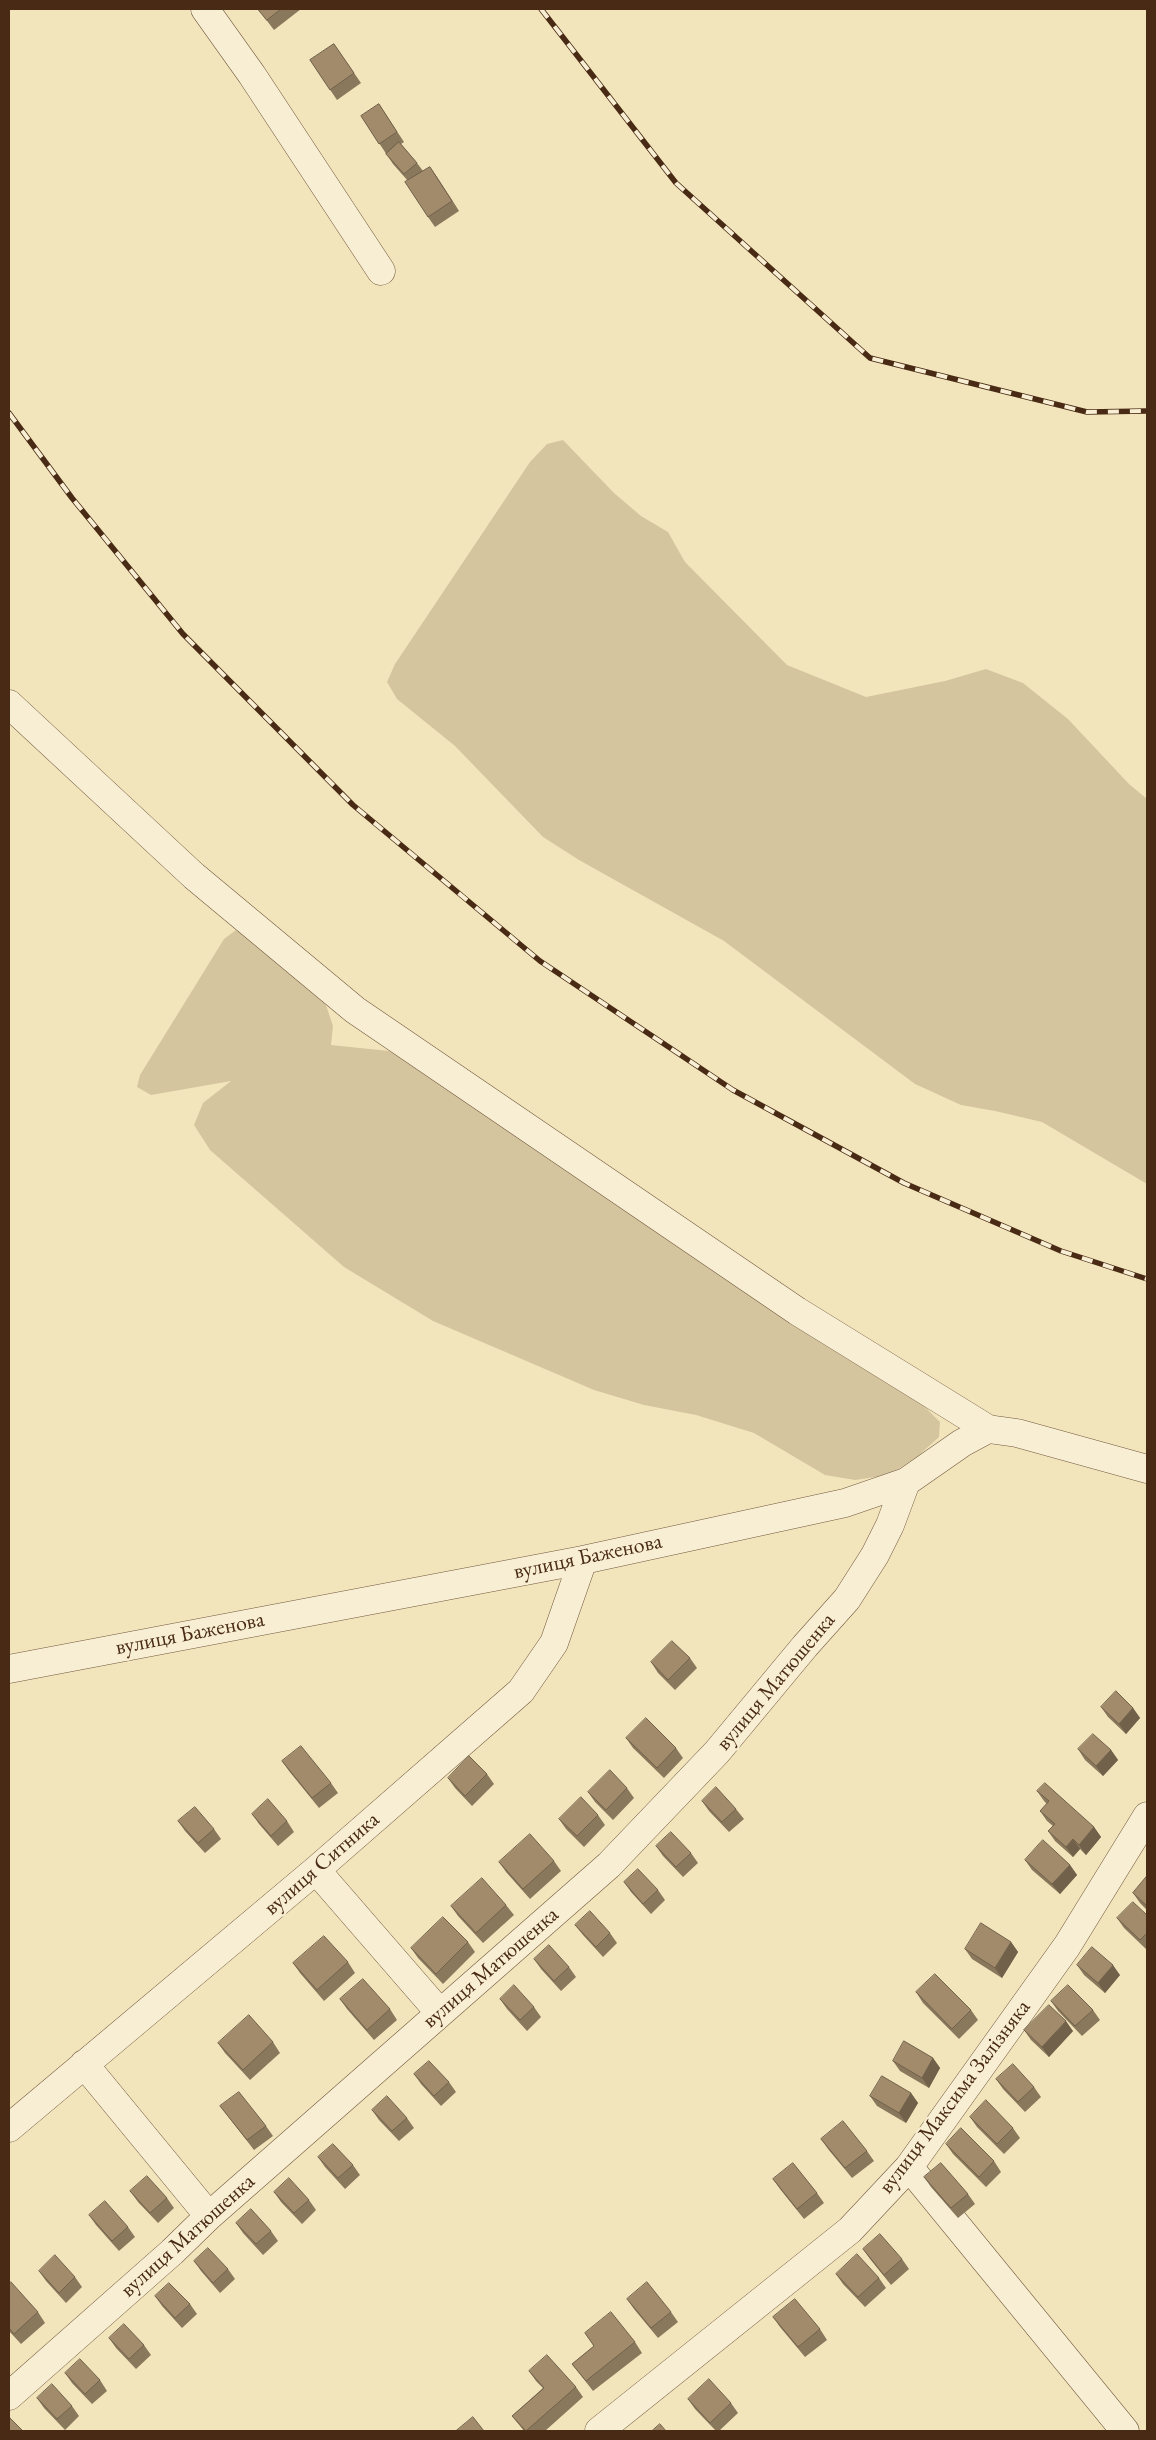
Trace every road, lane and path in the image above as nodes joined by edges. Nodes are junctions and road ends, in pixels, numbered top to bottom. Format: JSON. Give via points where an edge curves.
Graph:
{"nodes":[{"id":1,"x":205,"y":9,"type":"edge"},
{"id":2,"x":381,"y":271,"type":"dead end"},
{"id":3,"x":10,"y":708,"type":"edge"},
{"id":4,"x":988,"y":1429,"type":"junction"},
{"id":5,"x":1147,"y":1469,"type":"edge"},
{"id":6,"x":906,"y":1482,"type":"junction"},
{"id":7,"x":583,"y":1560,"type":"junction"},
{"id":8,"x":9,"y":1669,"type":"edge"},
{"id":9,"x":1147,"y":1816,"type":"edge"},
{"id":10,"x":316,"y":1870,"type":"junction"},
{"id":11,"x":440,"y":2013,"type":"junction"},
{"id":12,"x":84,"y":2064,"type":"junction"},
{"id":13,"x":9,"y":2128,"type":"edge"},
{"id":14,"x":909,"y":2167,"type":"junction"},
{"id":15,"x":209,"y":2216,"type":"junction"},
{"id":16,"x":9,"y":2396,"type":"edge"},
{"id":17,"x":600,"y":2431,"type":"edge"},
{"id":18,"x":1126,"y":2431,"type":"edge"}],
"edges":[{"from":1,"to":2,"type":"street"},
{"from":3,"to":4,"type":"street","via":[[194,876],[355,1010],[797,1311]]},
{"from":4,"to":5,"type":"street","via":[[1017,1433]]},
{"from":4,"to":6,"type":"street","name":"вулиця Баженова"},
{"from":6,"to":7,"type":"street","name":"вулиця Баженова","via":[[845,1503]]},
{"from":6,"to":11,"type":"street","name":"вулиця Матюшенка","via":[[875,1556],[847,1599],[718,1752],[609,1864]]},
{"from":7,"to":8,"type":"street","name":"вулиця Баженова"},
{"from":7,"to":10,"type":"street","name":"вулиця Ситника","via":[[554,1643],[521,1691]]},
{"from":9,"to":14,"type":"street","name":"вулиця Максима Залізняка","via":[[1067,1946]]},
{"from":10,"to":11,"type":"street"},
{"from":10,"to":12,"type":"street","name":"вулиця Ситника"},
{"from":11,"to":15,"type":"street","name":"вулиця Матюшенка"},
{"from":12,"to":13,"type":"street","name":"вулиця Ситника"},
{"from":12,"to":15,"type":"street"},
{"from":14,"to":17,"type":"street","name":"вулиця Максима Залізняка","via":[[850,2230]]},
{"from":14,"to":18,"type":"street"},
{"from":15,"to":16,"type":"street","name":"вулиця Матюшенка"}]}
